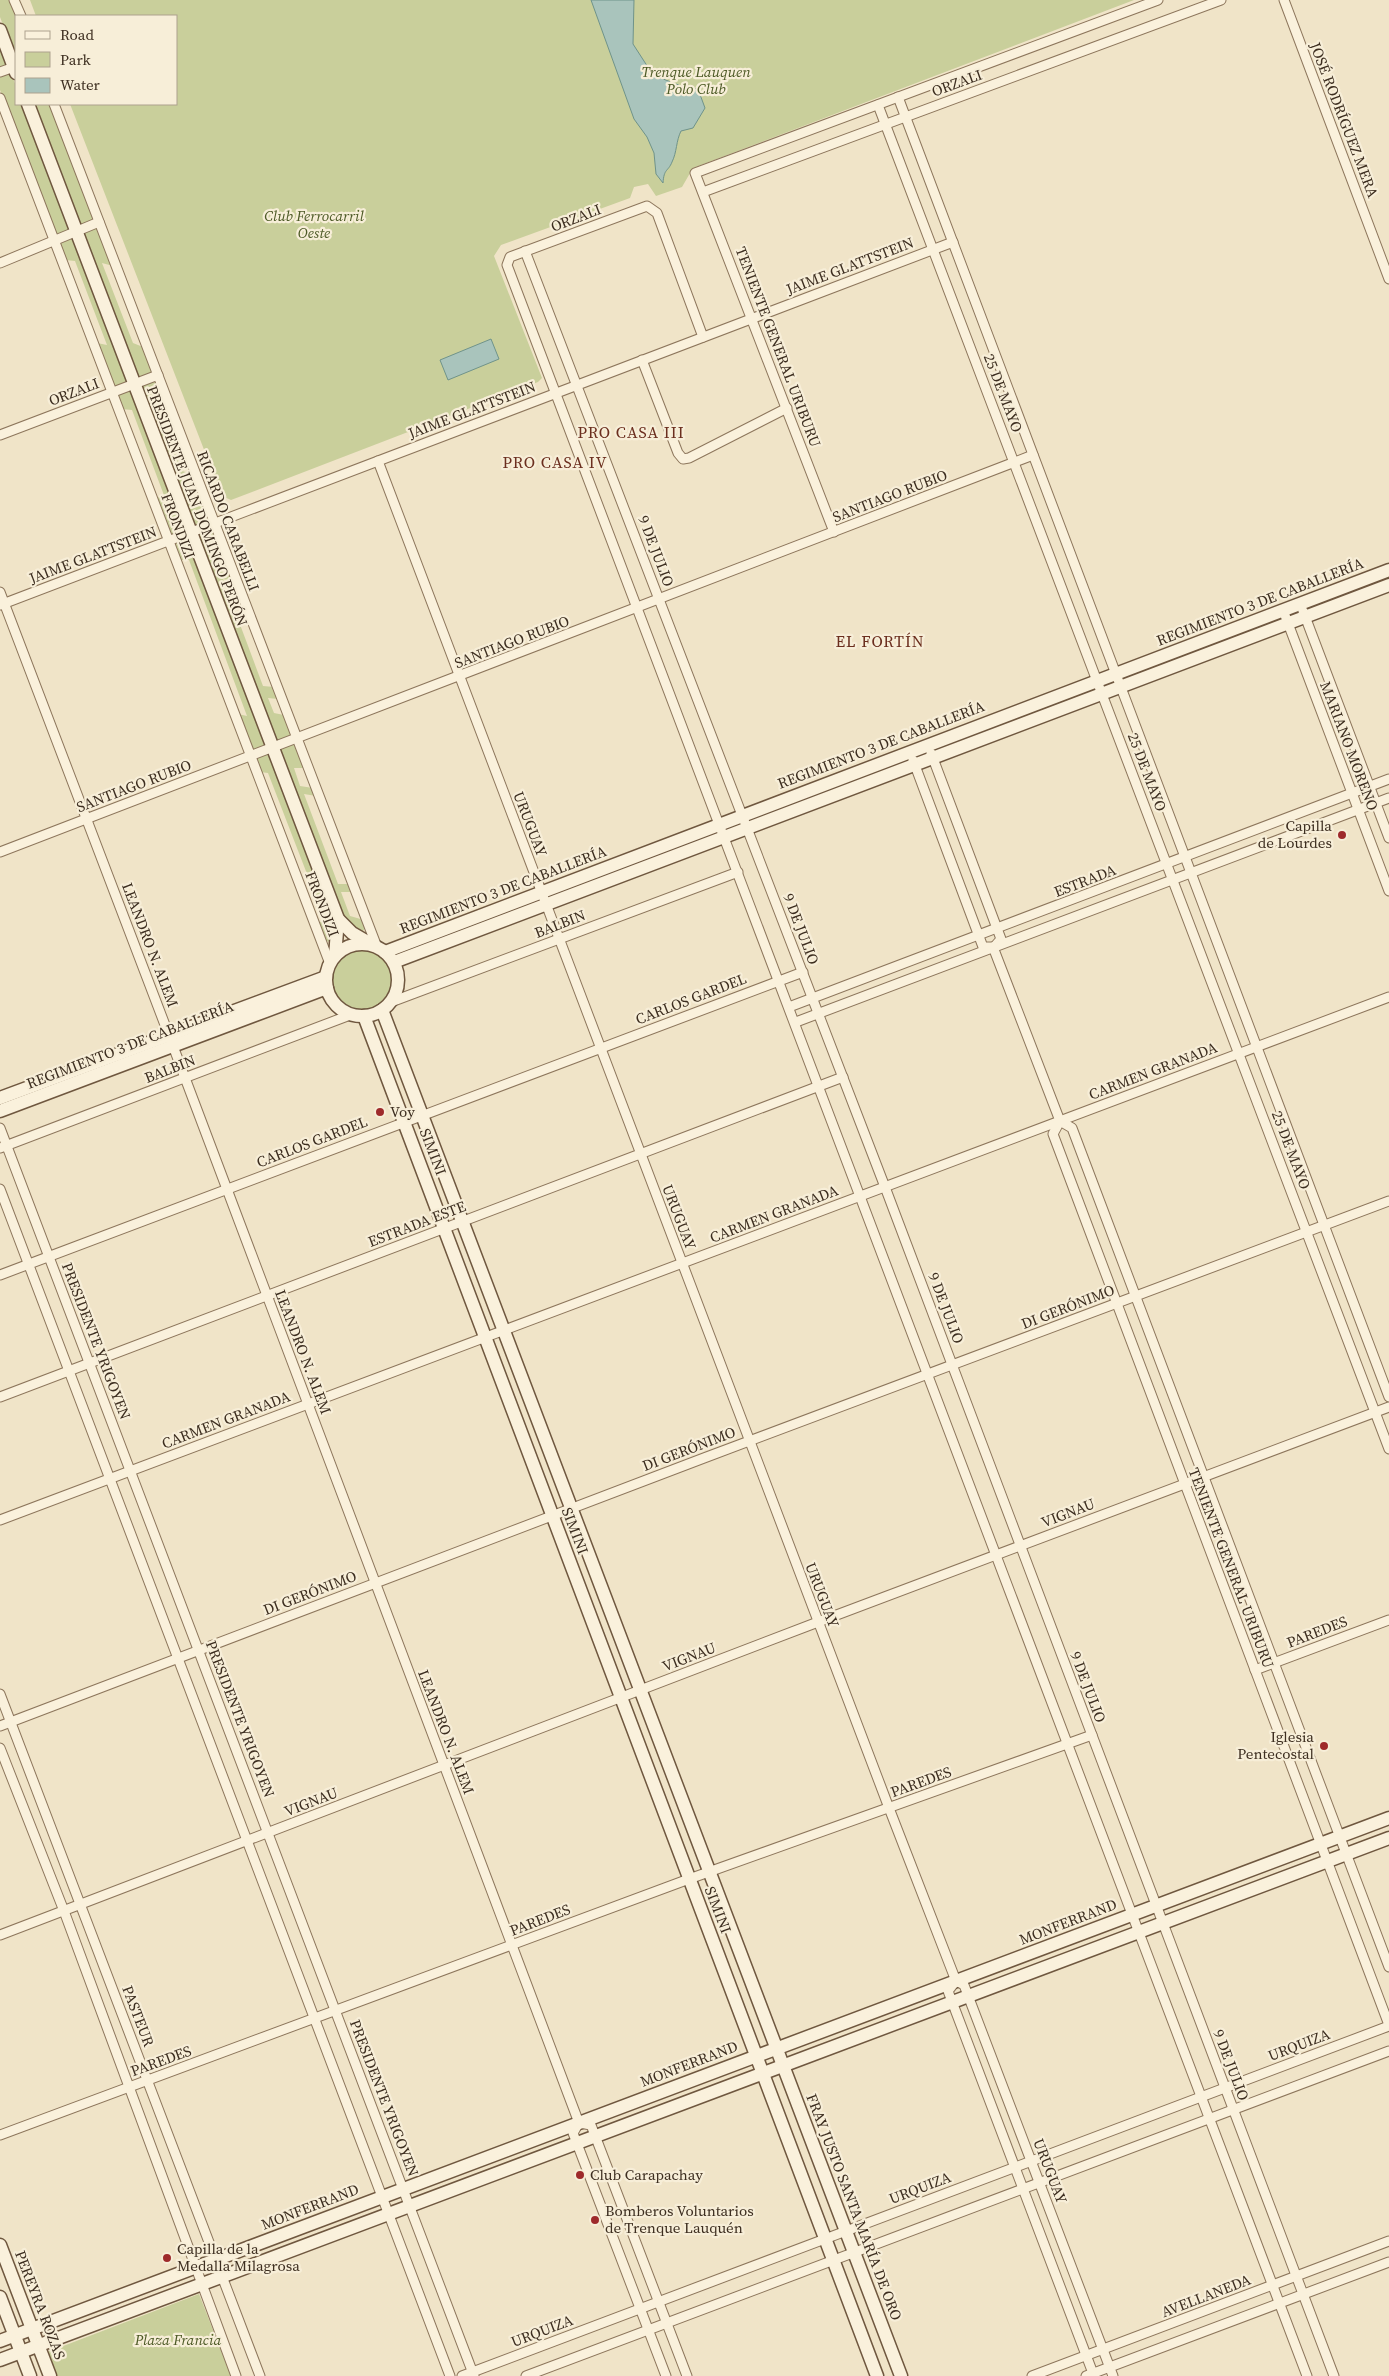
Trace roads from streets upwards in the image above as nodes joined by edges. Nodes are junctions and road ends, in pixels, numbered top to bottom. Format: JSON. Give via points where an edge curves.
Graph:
{"nodes":[{"id":1,"x":14,"y":0,"type":"edge"},
{"id":2,"x":1158,"y":0,"type":"edge"},
{"id":3,"x":1221,"y":0,"type":"edge"},
{"id":4,"x":1284,"y":0,"type":"edge"},
{"id":5,"x":21,"y":15,"type":"edge"},
{"id":6,"x":0,"y":30,"type":"edge"},
{"id":7,"x":15,"y":70,"type":"edge"},
{"id":8,"x":0,"y":72,"type":"edge"},
{"id":9,"x":898,"y":97,"type":"junction"},
{"id":10,"x":0,"y":98,"type":"edge"},
{"id":11,"x":28,"y":105,"type":"edge"},
{"id":12,"x":54,"y":105,"type":"edge"},
{"id":13,"x":878,"y":105,"type":"junction"},
{"id":14,"x":906,"y":117,"type":"junction"},
{"id":15,"x":886,"y":124,"type":"junction"},
{"id":16,"x":695,"y":173,"type":"joint"},
{"id":17,"x":703,"y":192,"type":"junction"},
{"id":18,"x":99,"y":222,"type":"junction"},
{"id":19,"x":76,"y":232,"type":"junction"},
{"id":20,"x":55,"y":242,"type":"junction"},
{"id":21,"x":953,"y":242,"type":"junction"},
{"id":22,"x":934,"y":249,"type":"junction"},
{"id":23,"x":525,"y":251,"type":"junction"},
{"id":24,"x":0,"y":264,"type":"edge"},
{"id":25,"x":1389,"y":279,"type":"edge"},
{"id":26,"x":752,"y":318,"type":"junction"},
{"id":27,"x":703,"y":337,"type":"junction"},
{"id":28,"x":642,"y":360,"type":"junction"},
{"id":29,"x":158,"y":375,"type":"junction"},
{"id":30,"x":134,"y":384,"type":"junction"},
{"id":31,"x":577,"y":385,"type":"junction"},
{"id":32,"x":112,"y":392,"type":"junction"},
{"id":33,"x":556,"y":393,"type":"junction"},
{"id":34,"x":787,"y":408,"type":"junction"},
{"id":35,"x":0,"y":435,"type":"edge"},
{"id":36,"x":1033,"y":455,"type":"junction"},
{"id":37,"x":378,"y":461,"type":"junction"},
{"id":38,"x":1015,"y":462,"type":"junction"},
{"id":39,"x":214,"y":523,"type":"junction"},
{"id":40,"x":190,"y":532,"type":"junction"},
{"id":41,"x":834,"y":532,"type":"junction"},
{"id":42,"x":169,"y":540,"type":"junction"},
{"id":43,"x":1389,"y":570,"type":"edge"},
{"id":44,"x":1389,"y":585,"type":"edge"},
{"id":45,"x":0,"y":592,"type":"edge"},
{"id":46,"x":660,"y":600,"type":"junction"},
{"id":47,"x":2,"y":604,"type":"edge"},
{"id":48,"x":1300,"y":604,"type":"junction"},
{"id":49,"x":638,"y":608,"type":"junction"},
{"id":50,"x":1283,"y":610,"type":"junction"},
{"id":51,"x":1305,"y":616,"type":"junction"},
{"id":52,"x":1287,"y":623,"type":"junction"},
{"id":53,"x":1115,"y":673,"type":"junction"},
{"id":54,"x":460,"y":676,"type":"junction"},
{"id":55,"x":1098,"y":680,"type":"junction"},
{"id":56,"x":1120,"y":686,"type":"junction"},
{"id":57,"x":1102,"y":692,"type":"junction"},
{"id":58,"x":297,"y":739,"type":"junction"},
{"id":59,"x":272,"y":748,"type":"junction"},
{"id":60,"x":930,"y":751,"type":"junction"},
{"id":61,"x":910,"y":752,"type":"junction"},
{"id":62,"x":251,"y":756,"type":"junction"},
{"id":63,"x":914,"y":764,"type":"junction"},
{"id":64,"x":1389,"y":779,"type":"edge"},
{"id":65,"x":1369,"y":786,"type":"junction"},
{"id":66,"x":1352,"y":793,"type":"junction"},
{"id":67,"x":1389,"y":798,"type":"edge"},
{"id":68,"x":1376,"y":803,"type":"junction"},
{"id":69,"x":1358,"y":810,"type":"junction"},
{"id":70,"x":87,"y":819,"type":"junction"},
{"id":71,"x":746,"y":821,"type":"junction"},
{"id":72,"x":722,"y":830,"type":"junction"},
{"id":73,"x":1389,"y":838,"type":"edge"},
{"id":74,"x":0,"y":852,"type":"edge"},
{"id":75,"x":1184,"y":858,"type":"junction"},
{"id":76,"x":1167,"y":864,"type":"junction"},
{"id":77,"x":738,"y":872,"type":"junction"},
{"id":78,"x":1190,"y":873,"type":"junction"},
{"id":79,"x":1173,"y":880,"type":"junction"},
{"id":80,"x":1389,"y":892,"type":"edge"},
{"id":81,"x":544,"y":898,"type":"junction"},
{"id":82,"x":338,"y":919,"type":"junction"},
{"id":83,"x":997,"y":930,"type":"junction"},
{"id":84,"x":979,"y":937,"type":"junction"},
{"id":85,"x":559,"y":939,"type":"junction"},
{"id":86,"x":993,"y":947,"type":"junction"},
{"id":87,"x":378,"y":948,"type":"junction"},
{"id":88,"x":333,"y":960,"type":"junction"},
{"id":89,"x":394,"y":962,"type":"junction"},
{"id":90,"x":803,"y":972,"type":"junction"},
{"id":91,"x":780,"y":981,"type":"junction"},
{"id":92,"x":326,"y":982,"type":"junction"},
{"id":93,"x":1389,"y":997,"type":"edge"},
{"id":94,"x":813,"y":998,"type":"junction"},
{"id":95,"x":387,"y":1006,"type":"junction"},
{"id":96,"x":789,"y":1006,"type":"junction"},
{"id":97,"x":819,"y":1013,"type":"junction"},
{"id":98,"x":350,"y":1014,"type":"junction"},
{"id":99,"x":364,"y":1016,"type":"junction"},
{"id":100,"x":796,"y":1022,"type":"junction"},
{"id":101,"x":171,"y":1040,"type":"junction"},
{"id":102,"x":1256,"y":1047,"type":"junction"},
{"id":103,"x":600,"y":1048,"type":"junction"},
{"id":104,"x":1239,"y":1053,"type":"junction"},
{"id":105,"x":844,"y":1077,"type":"junction"},
{"id":106,"x":185,"y":1078,"type":"junction"},
{"id":107,"x":820,"y":1086,"type":"junction"},
{"id":108,"x":0,"y":1098,"type":"edge"},
{"id":109,"x":0,"y":1111,"type":"edge"},
{"id":110,"x":422,"y":1116,"type":"junction"},
{"id":111,"x":1060,"y":1121,"type":"junction"},
{"id":112,"x":404,"y":1122,"type":"junction"},
{"id":113,"x":0,"y":1128,"type":"edge"},
{"id":114,"x":3,"y":1147,"type":"edge"},
{"id":115,"x":640,"y":1154,"type":"junction"},
{"id":116,"x":885,"y":1187,"type":"junction"},
{"id":117,"x":0,"y":1189,"type":"edge"},
{"id":118,"x":227,"y":1189,"type":"junction"},
{"id":119,"x":861,"y":1196,"type":"junction"},
{"id":120,"x":1389,"y":1201,"type":"edge"},
{"id":121,"x":462,"y":1221,"type":"junction"},
{"id":122,"x":1324,"y":1226,"type":"junction"},
{"id":123,"x":444,"y":1228,"type":"junction"},
{"id":124,"x":1307,"y":1232,"type":"junction"},
{"id":125,"x":49,"y":1257,"type":"junction"},
{"id":126,"x":28,"y":1264,"type":"junction"},
{"id":127,"x":682,"y":1264,"type":"junction"},
{"id":128,"x":0,"y":1275,"type":"edge"},
{"id":129,"x":267,"y":1295,"type":"junction"},
{"id":130,"x":1136,"y":1296,"type":"junction"},
{"id":131,"x":1117,"y":1303,"type":"junction"},
{"id":132,"x":504,"y":1330,"type":"junction"},
{"id":133,"x":485,"y":1338,"type":"junction"},
{"id":134,"x":89,"y":1363,"type":"junction"},
{"id":135,"x":952,"y":1365,"type":"junction"},
{"id":136,"x":69,"y":1371,"type":"junction"},
{"id":137,"x":929,"y":1374,"type":"junction"},
{"id":138,"x":0,"y":1397,"type":"edge"},
{"id":139,"x":1389,"y":1397,"type":"edge"},
{"id":140,"x":308,"y":1404,"type":"junction"},
{"id":141,"x":1389,"y":1407,"type":"edge"},
{"id":142,"x":1375,"y":1412,"type":"junction"},
{"id":143,"x":749,"y":1441,"type":"junction"},
{"id":144,"x":1389,"y":1449,"type":"edge"},
{"id":145,"x":130,"y":1471,"type":"junction"},
{"id":146,"x":1204,"y":1477,"type":"junction"},
{"id":147,"x":110,"y":1479,"type":"junction"},
{"id":148,"x":1185,"y":1484,"type":"junction"},
{"id":149,"x":572,"y":1509,"type":"junction"},
{"id":150,"x":552,"y":1516,"type":"junction"},
{"id":151,"x":0,"y":1520,"type":"edge"},
{"id":152,"x":1021,"y":1546,"type":"junction"},
{"id":153,"x":997,"y":1554,"type":"junction"},
{"id":154,"x":375,"y":1583,"type":"junction"},
{"id":155,"x":1389,"y":1620,"type":"edge"},
{"id":156,"x":818,"y":1622,"type":"junction"},
{"id":157,"x":199,"y":1651,"type":"junction"},
{"id":158,"x":178,"y":1659,"type":"junction"},
{"id":159,"x":1274,"y":1663,"type":"junction"},
{"id":160,"x":1256,"y":1670,"type":"junction"},
{"id":161,"x":640,"y":1690,"type":"junction"},
{"id":162,"x":0,"y":1694,"type":"edge"},
{"id":163,"x":620,"y":1698,"type":"junction"},
{"id":164,"x":11,"y":1722,"type":"junction"},
{"id":165,"x":0,"y":1726,"type":"edge"},
{"id":166,"x":1092,"y":1735,"type":"junction"},
{"id":167,"x":1068,"y":1744,"type":"junction"},
{"id":168,"x":0,"y":1748,"type":"edge"},
{"id":169,"x":444,"y":1766,"type":"junction"},
{"id":170,"x":889,"y":1808,"type":"junction"},
{"id":171,"x":1389,"y":1818,"type":"edge"},
{"id":172,"x":268,"y":1833,"type":"junction"},
{"id":173,"x":1340,"y":1836,"type":"junction"},
{"id":174,"x":1389,"y":1838,"type":"edge"},
{"id":175,"x":247,"y":1842,"type":"junction"},
{"id":176,"x":1321,"y":1844,"type":"junction"},
{"id":177,"x":1346,"y":1854,"type":"junction"},
{"id":178,"x":1327,"y":1861,"type":"junction"},
{"id":179,"x":709,"y":1872,"type":"junction"},
{"id":180,"x":689,"y":1879,"type":"junction"},
{"id":181,"x":81,"y":1905,"type":"junction"},
{"id":182,"x":1156,"y":1906,"type":"junction"},
{"id":183,"x":64,"y":1912,"type":"junction"},
{"id":184,"x":1133,"y":1914,"type":"junction"},
{"id":185,"x":1163,"y":1923,"type":"junction"},
{"id":186,"x":1139,"y":1932,"type":"junction"},
{"id":187,"x":0,"y":1935,"type":"edge"},
{"id":188,"x":512,"y":1945,"type":"junction"},
{"id":189,"x":1389,"y":1967,"type":"edge"},
{"id":190,"x":956,"y":1981,"type":"junction"},
{"id":191,"x":968,"y":1996,"type":"junction"},
{"id":192,"x":952,"y":2002,"type":"junction"},
{"id":193,"x":336,"y":2011,"type":"junction"},
{"id":194,"x":315,"y":2019,"type":"junction"},
{"id":195,"x":1389,"y":2025,"type":"edge"},
{"id":196,"x":776,"y":2049,"type":"junction"},
{"id":197,"x":1389,"y":2051,"type":"edge"},
{"id":198,"x":756,"y":2056,"type":"junction"},
{"id":199,"x":783,"y":2066,"type":"junction"},
{"id":200,"x":762,"y":2073,"type":"junction"},
{"id":201,"x":148,"y":2080,"type":"junction"},
{"id":202,"x":129,"y":2088,"type":"junction"},
{"id":203,"x":1225,"y":2088,"type":"junction"},
{"id":204,"x":1201,"y":2096,"type":"junction"},
{"id":205,"x":1233,"y":2110,"type":"junction"},
{"id":206,"x":1210,"y":2119,"type":"junction"},
{"id":207,"x":579,"y":2123,"type":"junction"},
{"id":208,"x":0,"y":2135,"type":"edge"},
{"id":209,"x":596,"y":2136,"type":"junction"},
{"id":210,"x":577,"y":2143,"type":"junction"},
{"id":211,"x":1031,"y":2161,"type":"junction"},
{"id":212,"x":1015,"y":2167,"type":"junction"},
{"id":213,"x":1040,"y":2183,"type":"junction"},
{"id":214,"x":404,"y":2189,"type":"junction"},
{"id":215,"x":1023,"y":2189,"type":"junction"},
{"id":216,"x":382,"y":2197,"type":"junction"},
{"id":217,"x":410,"y":2206,"type":"junction"},
{"id":218,"x":389,"y":2214,"type":"junction"},
{"id":219,"x":846,"y":2231,"type":"junction"},
{"id":220,"x":825,"y":2239,"type":"junction"},
{"id":221,"x":1389,"y":2241,"type":"edge"},
{"id":222,"x":0,"y":2245,"type":"edge"},
{"id":223,"x":854,"y":2253,"type":"junction"},
{"id":224,"x":216,"y":2260,"type":"junction"},
{"id":225,"x":833,"y":2260,"type":"junction"},
{"id":226,"x":1389,"y":2262,"type":"edge"},
{"id":227,"x":196,"y":2268,"type":"junction"},
{"id":228,"x":223,"y":2276,"type":"junction"},
{"id":229,"x":1296,"y":2276,"type":"junction"},
{"id":230,"x":202,"y":2284,"type":"junction"},
{"id":231,"x":1272,"y":2285,"type":"junction"},
{"id":232,"x":1303,"y":2294,"type":"junction"},
{"id":233,"x":0,"y":2297,"type":"edge"},
{"id":234,"x":659,"y":2302,"type":"junction"},
{"id":235,"x":1279,"y":2303,"type":"junction"},
{"id":236,"x":641,"y":2308,"type":"junction"},
{"id":237,"x":667,"y":2323,"type":"junction"},
{"id":238,"x":32,"y":2329,"type":"junction"},
{"id":239,"x":649,"y":2330,"type":"junction"},
{"id":240,"x":15,"y":2336,"type":"junction"},
{"id":241,"x":0,"y":2341,"type":"edge"},
{"id":242,"x":38,"y":2346,"type":"junction"},
{"id":243,"x":1103,"y":2349,"type":"junction"},
{"id":244,"x":21,"y":2352,"type":"junction"},
{"id":245,"x":1086,"y":2355,"type":"junction"},
{"id":246,"x":0,"y":2360,"type":"edge"},
{"id":247,"x":1112,"y":2372,"type":"edge"},
{"id":248,"x":473,"y":2374,"type":"edge"},
{"id":249,"x":1091,"y":2375,"type":"edge"},
{"id":250,"x":30,"y":2376,"type":"edge"},
{"id":251,"x":50,"y":2376,"type":"edge"},
{"id":252,"x":236,"y":2376,"type":"edge"},
{"id":253,"x":260,"y":2376,"type":"edge"},
{"id":254,"x":450,"y":2376,"type":"edge"},
{"id":255,"x":462,"y":2376,"type":"edge"},
{"id":256,"x":526,"y":2376,"type":"edge"},
{"id":257,"x":666,"y":2376,"type":"edge"},
{"id":258,"x":687,"y":2376,"type":"edge"},
{"id":259,"x":877,"y":2376,"type":"edge"},
{"id":260,"x":900,"y":2376,"type":"edge"},
{"id":261,"x":1032,"y":2376,"type":"edge"},
{"id":262,"x":1307,"y":2376,"type":"edge"},
{"id":263,"x":1334,"y":2376,"type":"edge"}],
"edges":[{"from":1,"to":5,"type":"street"},
{"from":2,"to":9,"type":"street","name":"ORZALI"},
{"from":3,"to":14,"type":"street","name":"ORZALI"},
{"from":4,"to":25,"type":"street","name":"JOSÉ RODRÍGUEZ MERA"},
{"from":6,"to":7,"type":"street"},
{"from":7,"to":8,"type":"street"},
{"from":9,"to":13,"type":"street","name":"ORZALI"},
{"from":9,"to":14,"type":"street","name":"25 DE MAYO"},
{"from":10,"to":20,"type":"street","name":"FRONDIZI"},
{"from":11,"to":19,"type":"street","name":"PRESIDENTE JUAN DOMINGO PERÓN"},
{"from":12,"to":18,"type":"street","name":"RICARDO CARABELLI"},
{"from":13,"to":15,"type":"street","name":"25 DE MAYO"},
{"from":13,"to":16,"type":"street","name":"ORZALI"},
{"from":14,"to":15,"type":"street","name":"ORZALI"},
{"from":14,"to":21,"type":"street","name":"25 DE MAYO"},
{"from":15,"to":17,"type":"street","name":"ORZALI"},
{"from":15,"to":22,"type":"street","name":"25 DE MAYO"},
{"from":16,"to":17,"type":"street","name":"TENIENTE GENERAL URIBURU"},
{"from":17,"to":26,"type":"street","name":"TENIENTE GENERAL URIBURU"},
{"from":18,"to":19,"type":"street"},
{"from":18,"to":29,"type":"street","name":"RICARDO CARABELLI"},
{"from":19,"to":20,"type":"street"},
{"from":19,"to":30,"type":"street","name":"PRESIDENTE JUAN DOMINGO PERÓN"},
{"from":20,"to":24,"type":"street"},
{"from":20,"to":32,"type":"street","name":"FRONDIZI"},
{"from":21,"to":22,"type":"street","name":"JAIME GLATTSTEIN"},
{"from":21,"to":36,"type":"street","name":"25 DE MAYO"},
{"from":22,"to":26,"type":"street","name":"JAIME GLATTSTEIN"},
{"from":22,"to":38,"type":"street","name":"25 DE MAYO"},
{"from":23,"to":27,"type":"street","name":"ORZALI","via":[[646,206],[657,213]]},
{"from":23,"to":31,"type":"street","name":"9 DE JULIO"},
{"from":23,"to":33,"type":"street","name":"ORZALI","via":[[510,257],[507,265]]},
{"from":26,"to":27,"type":"street","name":"JAIME GLATTSTEIN"},
{"from":26,"to":34,"type":"street","name":"TENIENTE GENERAL URIBURU"},
{"from":27,"to":28,"type":"street","name":"JAIME GLATTSTEIN"},
{"from":28,"to":31,"type":"street","name":"JAIME GLATTSTEIN"},
{"from":28,"to":34,"type":"street","via":[[678,454],[683,459]]},
{"from":29,"to":30,"type":"street","name":"ORZALI"},
{"from":29,"to":39,"type":"street","name":"RICARDO CARABELLI"},
{"from":30,"to":32,"type":"street","name":"ORZALI"},
{"from":30,"to":40,"type":"street","name":"PRESIDENTE JUAN DOMINGO PERÓN"},
{"from":31,"to":33,"type":"street","name":"JAIME GLATTSTEIN"},
{"from":31,"to":46,"type":"street","name":"9 DE JULIO"},
{"from":32,"to":35,"type":"street","name":"ORZALI"},
{"from":32,"to":42,"type":"street","name":"FRONDIZI"},
{"from":33,"to":37,"type":"street","name":"JAIME GLATTSTEIN"},
{"from":33,"to":49,"type":"street"},
{"from":34,"to":41,"type":"street","name":"TENIENTE GENERAL URIBURU"},
{"from":36,"to":38,"type":"street","name":"SANTIAGO RUBIO"},
{"from":36,"to":53,"type":"street","name":"25 DE MAYO"},
{"from":37,"to":39,"type":"street","name":"JAIME GLATTSTEIN"},
{"from":37,"to":54,"type":"street","name":"URUGUAY"},
{"from":38,"to":41,"type":"street","name":"SANTIAGO RUBIO"},
{"from":38,"to":55,"type":"street","name":"25 DE MAYO"},
{"from":39,"to":40,"type":"street","name":"JAIME GLATTSTEIN"},
{"from":39,"to":58,"type":"street","name":"RICARDO CARABELLI"},
{"from":40,"to":42,"type":"street","name":"JAIME GLATTSTEIN"},
{"from":40,"to":59,"type":"street","name":"PRESIDENTE JUAN DOMINGO PERÓN"},
{"from":41,"to":46,"type":"street","name":"SANTIAGO RUBIO"},
{"from":42,"to":47,"type":"street","name":"JAIME GLATTSTEIN"},
{"from":42,"to":62,"type":"street","name":"FRONDIZI"},
{"from":43,"to":48,"type":"street","name":"REGIMIENTO 3 DE CABALLERÍA"},
{"from":44,"to":51,"type":"street","name":"REGIMIENTO 3 DE CABALLERÍA"},
{"from":45,"to":47,"type":"street","name":"LEANDRO N. ALEM"},
{"from":46,"to":49,"type":"street","name":"SANTIAGO RUBIO"},
{"from":46,"to":71,"type":"street","name":"9 DE JULIO"},
{"from":47,"to":70,"type":"street","name":"LEANDRO N. ALEM"},
{"from":48,"to":50,"type":"street","name":"REGIMIENTO 3 DE CABALLERÍA"},
{"from":48,"to":51,"type":"street","name":"MARIANO MORENO"},
{"from":49,"to":54,"type":"street","name":"SANTIAGO RUBIO"},
{"from":49,"to":72,"type":"street"},
{"from":50,"to":52,"type":"street","name":"MARIANO MORENO"},
{"from":50,"to":53,"type":"street","name":"REGIMIENTO 3 DE CABALLERÍA"},
{"from":51,"to":52,"type":"street","name":"REGIMIENTO 3 DE CABALLERÍA"},
{"from":51,"to":65,"type":"street","name":"MARIANO MORENO"},
{"from":52,"to":56,"type":"street","name":"REGIMIENTO 3 DE CABALLERÍA"},
{"from":52,"to":66,"type":"street","name":"MARIANO MORENO"},
{"from":53,"to":55,"type":"street","name":"REGIMIENTO 3 DE CABALLERÍA"},
{"from":53,"to":56,"type":"street","name":"25 DE MAYO"},
{"from":54,"to":58,"type":"street","name":"SANTIAGO RUBIO"},
{"from":54,"to":81,"type":"street","name":"URUGUAY"},
{"from":55,"to":57,"type":"street","name":"25 DE MAYO"},
{"from":55,"to":60,"type":"street","name":"REGIMIENTO 3 DE CABALLERÍA"},
{"from":56,"to":57,"type":"street","name":"REGIMIENTO 3 DE CABALLERÍA"},
{"from":56,"to":75,"type":"street","name":"25 DE MAYO"},
{"from":57,"to":60,"type":"street","name":"REGIMIENTO 3 DE CABALLERÍA"},
{"from":57,"to":76,"type":"street","name":"25 DE MAYO"},
{"from":58,"to":59,"type":"street","name":"SANTIAGO RUBIO"},
{"from":58,"to":87,"type":"street","name":"RICARDO CARABELLI"},
{"from":59,"to":62,"type":"street","name":"SANTIAGO RUBIO"},
{"from":59,"to":82,"type":"street","name":"PRESIDENTE JUAN DOMINGO PERÓN"},
{"from":60,"to":61,"type":"street","name":"REGIMIENTO 3 DE CABALLERÍA"},
{"from":60,"to":63,"type":"street","name":"REGIMIENTO 3 DE CABALLERÍA"},
{"from":60,"to":83,"type":"street"},
{"from":61,"to":63,"type":"street"},
{"from":61,"to":71,"type":"street","name":"REGIMIENTO 3 DE CABALLERÍA"},
{"from":62,"to":70,"type":"street","name":"SANTIAGO RUBIO"},
{"from":62,"to":88,"type":"street","name":"FRONDIZI"},
{"from":63,"to":71,"type":"street","name":"REGIMIENTO 3 DE CABALLERÍA"},
{"from":63,"to":84,"type":"street"},
{"from":64,"to":65,"type":"street","name":"ESTRADA"},
{"from":65,"to":66,"type":"street","name":"ESTRADA"},
{"from":65,"to":68,"type":"street","name":"MARIANO MORENO"},
{"from":66,"to":69,"type":"street","name":"MARIANO MORENO"},
{"from":66,"to":75,"type":"street","name":"ESTRADA"},
{"from":67,"to":68,"type":"street","name":"ESTRADA"},
{"from":68,"to":69,"type":"street","name":"ESTRADA"},
{"from":68,"to":73,"type":"street","name":"MARIANO MORENO"},
{"from":69,"to":78,"type":"street","name":"ESTRADA"},
{"from":69,"to":80,"type":"street","name":"MARIANO MORENO"},
{"from":70,"to":74,"type":"street","name":"SANTIAGO RUBIO"},
{"from":70,"to":101,"type":"street","name":"LEANDRO N. ALEM"},
{"from":71,"to":72,"type":"street","name":"REGIMIENTO 3 DE CABALLERÍA"},
{"from":71,"to":90,"type":"street","name":"9 DE JULIO"},
{"from":72,"to":77,"type":"street"},
{"from":72,"to":81,"type":"street","name":"REGIMIENTO 3 DE CABALLERÍA"},
{"from":75,"to":76,"type":"street","name":"ESTRADA"},
{"from":75,"to":78,"type":"street","name":"25 DE MAYO"},
{"from":76,"to":79,"type":"street","name":"25 DE MAYO"},
{"from":76,"to":83,"type":"street","name":"ESTRADA"},
{"from":77,"to":85,"type":"street","name":"BALBIN"},
{"from":77,"to":91,"type":"street"},
{"from":78,"to":79,"type":"street","name":"ESTRADA"},
{"from":78,"to":102,"type":"street","name":"25 DE MAYO"},
{"from":79,"to":86,"type":"street","name":"ESTRADA"},
{"from":79,"to":104,"type":"street","name":"25 DE MAYO"},
{"from":81,"to":85,"type":"street","name":"URUGUAY"},
{"from":81,"to":87,"type":"street","name":"REGIMIENTO 3 DE CABALLERÍA"},
{"from":81,"to":89,"type":"street","name":"REGIMIENTO 3 DE CABALLERÍA"},
{"from":82,"to":87,"type":"street","name":"PRESIDENTE JUAN DOMINGO PERÓN","via":[[352,933]]},
{"from":82,"to":88,"type":"street","name":"PRESIDENTE JUAN DOMINGO PERÓN"},
{"from":83,"to":84,"type":"street","name":"ESTRADA"},
{"from":83,"to":86,"type":"street","via":[[1001,939]]},
{"from":84,"to":86,"type":"street","via":[[982,947]]},
{"from":84,"to":94,"type":"street","name":"ESTRADA"},
{"from":85,"to":95,"type":"street","name":"BALBIN"},
{"from":85,"to":103,"type":"street","name":"URUGUAY"},
{"from":86,"to":97,"type":"street","name":"ESTRADA"},
{"from":86,"to":111,"type":"street","name":"TENIENTE GENERAL URIBURU"},
{"from":87,"to":88,"type":"street","via":[[357,944],[347,947]]},
{"from":87,"to":89,"type":"street"},
{"from":88,"to":92,"type":"street"},
{"from":89,"to":95,"type":"street","via":[[398,982]]},
{"from":90,"to":91,"type":"street","name":"CARLOS GARDEL"},
{"from":90,"to":94,"type":"street","name":"9 DE JULIO"},
{"from":91,"to":96,"type":"street"},
{"from":91,"to":103,"type":"street","name":"CARLOS GARDEL"},
{"from":92,"to":98,"type":"street","via":[[331,999]]},
{"from":92,"to":101,"type":"street","name":"REGIMIENTO 3 DE CABALLERÍA"},
{"from":93,"to":102,"type":"street","name":"CARMEN GRANADA"},
{"from":94,"to":96,"type":"street","name":"ESTRADA"},
{"from":94,"to":97,"type":"street","name":"9 DE JULIO"},
{"from":95,"to":99,"type":"street"},
{"from":95,"to":110,"type":"street","name":"SIMINI"},
{"from":96,"to":100,"type":"street"},
{"from":97,"to":100,"type":"street","name":"ESTRADA"},
{"from":97,"to":105,"type":"street","name":"9 DE JULIO"},
{"from":98,"to":99,"type":"street"},
{"from":98,"to":106,"type":"street","name":"BALBIN"},
{"from":99,"to":112,"type":"street","name":"SIMINI"},
{"from":100,"to":107,"type":"street"},
{"from":101,"to":106,"type":"street","name":"LEANDRO N. ALEM"},
{"from":101,"to":108,"type":"street","name":"REGIMIENTO 3 DE CABALLERÍA"},
{"from":101,"to":109,"type":"street","name":"REGIMIENTO 3 DE CABALLERÍA"},
{"from":102,"to":104,"type":"street","name":"CARMEN GRANADA"},
{"from":102,"to":122,"type":"street","name":"25 DE MAYO"},
{"from":103,"to":110,"type":"street","name":"CARLOS GARDEL"},
{"from":103,"to":115,"type":"street","name":"URUGUAY"},
{"from":104,"to":111,"type":"street","name":"CARMEN GRANADA"},
{"from":104,"to":124,"type":"street","name":"25 DE MAYO"},
{"from":105,"to":107,"type":"street","name":"ESTRADA ESTE"},
{"from":105,"to":116,"type":"street","name":"9 DE JULIO"},
{"from":106,"to":114,"type":"street","name":"BALBIN"},
{"from":106,"to":118,"type":"street","name":"LEANDRO N. ALEM"},
{"from":107,"to":115,"type":"street","name":"ESTRADA ESTE"},
{"from":107,"to":119,"type":"street"},
{"from":110,"to":112,"type":"street","name":"CARLOS GARDEL"},
{"from":110,"to":121,"type":"street","name":"SIMINI"},
{"from":111,"to":116,"type":"street","name":"CARMEN GRANADA"},
{"from":111,"to":130,"type":"street","name":"TENIENTE GENERAL URIBURU","via":[[1072,1128]]},
{"from":111,"to":131,"type":"street","name":"TENIENTE GENERAL URIBURU","via":[[1053,1134]]},
{"from":112,"to":118,"type":"street","name":"CARLOS GARDEL"},
{"from":112,"to":123,"type":"street","name":"SIMINI"},
{"from":113,"to":114,"type":"street","name":"PRESIDENTE YRIGOYEN"},
{"from":114,"to":125,"type":"street","name":"PRESIDENTE YRIGOYEN"},
{"from":115,"to":121,"type":"street","name":"ESTRADA ESTE"},
{"from":115,"to":127,"type":"street","name":"URUGUAY"},
{"from":116,"to":119,"type":"street","name":"CARMEN GRANADA"},
{"from":116,"to":135,"type":"street","name":"9 DE JULIO"},
{"from":117,"to":126,"type":"street"},
{"from":118,"to":125,"type":"street","name":"CARLOS GARDEL"},
{"from":118,"to":129,"type":"street","name":"LEANDRO N. ALEM"},
{"from":119,"to":127,"type":"street","name":"CARMEN GRANADA"},
{"from":119,"to":137,"type":"street"},
{"from":120,"to":122,"type":"street","name":"DI GERÓNIMO"},
{"from":121,"to":123,"type":"street","name":"ESTRADA ESTE"},
{"from":121,"to":132,"type":"street","name":"SIMINI"},
{"from":122,"to":124,"type":"street","name":"DI GERÓNIMO"},
{"from":122,"to":139,"type":"street","name":"25 DE MAYO"},
{"from":123,"to":129,"type":"street","name":"ESTRADA ESTE"},
{"from":123,"to":133,"type":"street","name":"SIMINI"},
{"from":124,"to":130,"type":"street","name":"DI GERÓNIMO"},
{"from":124,"to":142,"type":"street","name":"25 DE MAYO"},
{"from":125,"to":126,"type":"street","name":"CARLOS GARDEL"},
{"from":125,"to":134,"type":"street","name":"PRESIDENTE YRIGOYEN"},
{"from":126,"to":128,"type":"street","name":"CARLOS GARDEL"},
{"from":126,"to":136,"type":"street"},
{"from":127,"to":132,"type":"street","name":"CARMEN GRANADA"},
{"from":127,"to":143,"type":"street","name":"URUGUAY"},
{"from":129,"to":134,"type":"street","name":"ESTRADA ESTE"},
{"from":129,"to":140,"type":"street","name":"LEANDRO N. ALEM"},
{"from":130,"to":131,"type":"street","name":"DI GERÓNIMO"},
{"from":130,"to":146,"type":"street","name":"TENIENTE GENERAL URIBURU"},
{"from":131,"to":135,"type":"street","name":"DI GERÓNIMO"},
{"from":131,"to":148,"type":"street","name":"TENIENTE GENERAL URIBURU"},
{"from":132,"to":133,"type":"street","name":"CARMEN GRANADA"},
{"from":132,"to":149,"type":"street","name":"SIMINI"},
{"from":133,"to":140,"type":"street","name":"CARMEN GRANADA"},
{"from":133,"to":150,"type":"street","name":"SIMINI"},
{"from":134,"to":136,"type":"street","name":"ESTRADA ESTE"},
{"from":134,"to":145,"type":"street","name":"PRESIDENTE YRIGOYEN"},
{"from":135,"to":137,"type":"street","name":"DI GERÓNIMO"},
{"from":135,"to":152,"type":"street","name":"9 DE JULIO"},
{"from":136,"to":138,"type":"street","name":"ESTRADA ESTE"},
{"from":136,"to":147,"type":"street"},
{"from":137,"to":143,"type":"street","name":"DI GERÓNIMO"},
{"from":137,"to":153,"type":"street"},
{"from":140,"to":145,"type":"street","name":"CARMEN GRANADA"},
{"from":140,"to":154,"type":"street","name":"LEANDRO N. ALEM"},
{"from":141,"to":142,"type":"street","name":"VIGNAU"},
{"from":142,"to":144,"type":"street","name":"25 DE MAYO"},
{"from":142,"to":146,"type":"street","name":"VIGNAU"},
{"from":143,"to":149,"type":"street","name":"DI GERÓNIMO"},
{"from":143,"to":156,"type":"street","name":"URUGUAY"},
{"from":145,"to":147,"type":"street","name":"CARMEN GRANADA"},
{"from":145,"to":157,"type":"street","name":"PRESIDENTE YRIGOYEN"},
{"from":146,"to":148,"type":"street","name":"VIGNAU"},
{"from":146,"to":159,"type":"street","name":"TENIENTE GENERAL URIBURU"},
{"from":147,"to":151,"type":"street","name":"CARMEN GRANADA"},
{"from":147,"to":158,"type":"street"},
{"from":148,"to":152,"type":"street","name":"VIGNAU"},
{"from":148,"to":160,"type":"street","name":"TENIENTE GENERAL URIBURU"},
{"from":149,"to":150,"type":"street","name":"DI GERÓNIMO"},
{"from":149,"to":161,"type":"street","name":"SIMINI"},
{"from":150,"to":154,"type":"street","name":"DI GERÓNIMO"},
{"from":150,"to":163,"type":"street","name":"SIMINI"},
{"from":152,"to":153,"type":"street","name":"VIGNAU"},
{"from":152,"to":166,"type":"street","name":"9 DE JULIO"},
{"from":153,"to":156,"type":"street","name":"VIGNAU"},
{"from":153,"to":167,"type":"street"},
{"from":154,"to":157,"type":"street","name":"DI GERÓNIMO"},
{"from":154,"to":169,"type":"street","name":"LEANDRO N. ALEM"},
{"from":155,"to":159,"type":"street","name":"PAREDES"},
{"from":156,"to":161,"type":"street","name":"VIGNAU"},
{"from":156,"to":170,"type":"street","name":"URUGUAY"},
{"from":157,"to":158,"type":"street","name":"DI GERÓNIMO"},
{"from":157,"to":172,"type":"street","name":"PRESIDENTE YRIGOYEN"},
{"from":158,"to":164,"type":"street","name":"DI GERÓNIMO"},
{"from":158,"to":175,"type":"street"},
{"from":159,"to":160,"type":"street","name":"PAREDES"},
{"from":159,"to":173,"type":"street","name":"TENIENTE GENERAL URIBURU"},
{"from":160,"to":176,"type":"street","name":"TENIENTE GENERAL URIBURU"},
{"from":161,"to":163,"type":"street","name":"VIGNAU"},
{"from":161,"to":179,"type":"street","name":"SIMINI"},
{"from":162,"to":164,"type":"street","name":"PASTEUR"},
{"from":163,"to":169,"type":"street","name":"VIGNAU"},
{"from":163,"to":180,"type":"street","name":"SIMINI"},
{"from":164,"to":165,"type":"street","name":"DI GERÓNIMO"},
{"from":164,"to":181,"type":"street","name":"PASTEUR"},
{"from":166,"to":167,"type":"street","name":"PAREDES"},
{"from":166,"to":182,"type":"street","name":"9 DE JULIO"},
{"from":167,"to":170,"type":"street","name":"PAREDES"},
{"from":167,"to":184,"type":"street"},
{"from":168,"to":183,"type":"street"},
{"from":169,"to":172,"type":"street","name":"VIGNAU"},
{"from":169,"to":188,"type":"street","name":"LEANDRO N. ALEM"},
{"from":170,"to":179,"type":"street","name":"PAREDES"},
{"from":170,"to":190,"type":"street","name":"URUGUAY"},
{"from":171,"to":173,"type":"street","name":"MONFERRAND"},
{"from":172,"to":175,"type":"street","name":"VIGNAU"},
{"from":172,"to":193,"type":"street","name":"PRESIDENTE YRIGOYEN"},
{"from":173,"to":176,"type":"street","name":"MONFERRAND"},
{"from":173,"to":177,"type":"street","name":"TENIENTE GENERAL URIBURU"},
{"from":174,"to":177,"type":"street"},
{"from":175,"to":181,"type":"street","name":"VIGNAU"},
{"from":175,"to":194,"type":"street"},
{"from":176,"to":178,"type":"street","name":"TENIENTE GENERAL URIBURU"},
{"from":176,"to":182,"type":"street","name":"MONFERRAND"},
{"from":177,"to":178,"type":"street"},
{"from":177,"to":189,"type":"street","name":"TENIENTE GENERAL URIBURU"},
{"from":178,"to":185,"type":"street"},
{"from":178,"to":195,"type":"street","name":"TENIENTE GENERAL URIBURU"},
{"from":179,"to":180,"type":"street","name":"PAREDES"},
{"from":179,"to":196,"type":"street","name":"SIMINI"},
{"from":180,"to":188,"type":"street","name":"PAREDES"},
{"from":180,"to":198,"type":"street","name":"SIMINI"},
{"from":181,"to":183,"type":"street","name":"VIGNAU"},
{"from":181,"to":201,"type":"street","name":"PASTEUR"},
{"from":182,"to":184,"type":"street","name":"MONFERRAND"},
{"from":182,"to":185,"type":"street","name":"9 DE JULIO"},
{"from":183,"to":187,"type":"street","name":"VIGNAU"},
{"from":183,"to":202,"type":"street"},
{"from":184,"to":186,"type":"street"},
{"from":184,"to":190,"type":"street","name":"MONFERRAND"},
{"from":185,"to":186,"type":"street"},
{"from":185,"to":203,"type":"street","name":"9 DE JULIO"},
{"from":186,"to":191,"type":"street"},
{"from":186,"to":204,"type":"street"},
{"from":188,"to":193,"type":"street","name":"PAREDES"},
{"from":188,"to":207,"type":"street","name":"LEANDRO N. ALEM"},
{"from":190,"to":191,"type":"street","name":"URUGUAY","via":[[964,1985]]},
{"from":190,"to":192,"type":"street","via":[[948,1991]]},
{"from":190,"to":196,"type":"street","name":"MONFERRAND"},
{"from":191,"to":192,"type":"street"},
{"from":191,"to":211,"type":"street","name":"URUGUAY"},
{"from":192,"to":199,"type":"street"},
{"from":192,"to":212,"type":"street","name":"URUGUAY"},
{"from":193,"to":194,"type":"street","name":"PAREDES"},
{"from":193,"to":214,"type":"street","name":"PRESIDENTE YRIGOYEN"},
{"from":194,"to":201,"type":"street","name":"PAREDES"},
{"from":194,"to":216,"type":"street"},
{"from":195,"to":203,"type":"street","name":"URQUIZA"},
{"from":196,"to":198,"type":"street","name":"MONFERRAND"},
{"from":196,"to":199,"type":"street","name":"FRAY JUSTO SANTA MARÍA DE ORO"},
{"from":197,"to":205,"type":"street"},
{"from":198,"to":200,"type":"street"},
{"from":198,"to":207,"type":"street","name":"MONFERRAND"},
{"from":199,"to":200,"type":"street"},
{"from":199,"to":219,"type":"street","name":"FRAY JUSTO SANTA MARÍA DE ORO"},
{"from":200,"to":209,"type":"street"},
{"from":200,"to":220,"type":"street"},
{"from":201,"to":202,"type":"street","name":"PAREDES"},
{"from":201,"to":224,"type":"street","name":"PASTEUR"},
{"from":202,"to":208,"type":"street","name":"PAREDES"},
{"from":202,"to":227,"type":"street"},
{"from":203,"to":204,"type":"street","name":"URQUIZA"},
{"from":203,"to":205,"type":"street","name":"9 DE JULIO"},
{"from":204,"to":206,"type":"street"},
{"from":204,"to":211,"type":"street","name":"URQUIZA"},
{"from":205,"to":206,"type":"street"},
{"from":205,"to":229,"type":"street","name":"9 DE JULIO"},
{"from":206,"to":213,"type":"street"},
{"from":206,"to":231,"type":"street"},
{"from":207,"to":209,"type":"street","via":[[591,2125]]},
{"from":207,"to":210,"type":"street","name":"LEANDRO N. ALEM","via":[[573,2133]]},
{"from":207,"to":214,"type":"street","name":"MONFERRAND"},
{"from":209,"to":210,"type":"street"},
{"from":209,"to":234,"type":"street"},
{"from":210,"to":217,"type":"street"},
{"from":210,"to":236,"type":"street","name":"LEANDRO N. ALEM"},
{"from":211,"to":212,"type":"street","name":"URQUIZA"},
{"from":211,"to":213,"type":"street","name":"URUGUAY"},
{"from":212,"to":215,"type":"street","name":"URUGUAY"},
{"from":212,"to":219,"type":"street","name":"URQUIZA"},
{"from":213,"to":215,"type":"street"},
{"from":213,"to":243,"type":"street","name":"URUGUAY"},
{"from":214,"to":216,"type":"street","name":"MONFERRAND"},
{"from":214,"to":217,"type":"street","name":"PRESIDENTE YRIGOYEN"},
{"from":215,"to":223,"type":"street"},
{"from":215,"to":245,"type":"street","name":"URUGUAY"},
{"from":216,"to":218,"type":"street"},
{"from":216,"to":224,"type":"street","name":"MONFERRAND"},
{"from":217,"to":218,"type":"street"},
{"from":217,"to":248,"type":"street","name":"PRESIDENTE YRIGOYEN"},
{"from":218,"to":228,"type":"street"},
{"from":218,"to":254,"type":"street"},
{"from":219,"to":220,"type":"street","name":"URQUIZA"},
{"from":219,"to":223,"type":"street","name":"FRAY JUSTO SANTA MARÍA DE ORO"},
{"from":220,"to":225,"type":"street"},
{"from":220,"to":234,"type":"street","name":"URQUIZA"},
{"from":221,"to":229,"type":"street","name":"AVELLANEDA"},
{"from":222,"to":238,"type":"street","name":"PEREYRA ROZAS"},
{"from":223,"to":225,"type":"street"},
{"from":223,"to":260,"type":"street","name":"FRAY JUSTO SANTA MARÍA DE ORO"},
{"from":224,"to":227,"type":"street","name":"MONFERRAND"},
{"from":224,"to":228,"type":"street","name":"PASTEUR"},
{"from":225,"to":237,"type":"street"},
{"from":225,"to":259,"type":"street"},
{"from":226,"to":232,"type":"street"},
{"from":227,"to":230,"type":"street"},
{"from":227,"to":238,"type":"street","name":"MONFERRAND"},
{"from":228,"to":230,"type":"street"},
{"from":228,"to":253,"type":"street","name":"PASTEUR"},
{"from":229,"to":231,"type":"street","name":"AVELLANEDA"},
{"from":229,"to":232,"type":"street","name":"9 DE JULIO"},
{"from":230,"to":242,"type":"street"},
{"from":230,"to":252,"type":"street"},
{"from":231,"to":235,"type":"street"},
{"from":231,"to":243,"type":"street","name":"AVELLANEDA"},
{"from":232,"to":235,"type":"street"},
{"from":232,"to":263,"type":"street","name":"9 DE JULIO"},
{"from":233,"to":240,"type":"street"},
{"from":234,"to":236,"type":"street","name":"URQUIZA"},
{"from":234,"to":237,"type":"street"},
{"from":235,"to":247,"type":"street"},
{"from":235,"to":262,"type":"street"},
{"from":236,"to":239,"type":"street","name":"LEANDRO N. ALEM"},
{"from":236,"to":248,"type":"street","name":"URQUIZA"},
{"from":237,"to":239,"type":"street"},
{"from":237,"to":258,"type":"street"},
{"from":238,"to":240,"type":"street","name":"MONFERRAND"},
{"from":238,"to":242,"type":"street","name":"PEREYRA ROZAS"},
{"from":239,"to":256,"type":"street"},
{"from":239,"to":257,"type":"street","name":"LEANDRO N. ALEM"},
{"from":240,"to":241,"type":"street","name":"MONFERRAND"},
{"from":240,"to":244,"type":"street"},
{"from":242,"to":244,"type":"street"},
{"from":242,"to":251,"type":"street","name":"PEREYRA ROZAS"},
{"from":243,"to":245,"type":"street","name":"AVELLANEDA"},
{"from":243,"to":247,"type":"street","name":"URUGUAY"},
{"from":244,"to":246,"type":"street"},
{"from":244,"to":250,"type":"street"},
{"from":245,"to":249,"type":"street","name":"URUGUAY"},
{"from":245,"to":261,"type":"street","name":"AVELLANEDA"},
{"from":247,"to":249,"type":"street"},
{"from":248,"to":255,"type":"street","name":"URQUIZA"}]}
